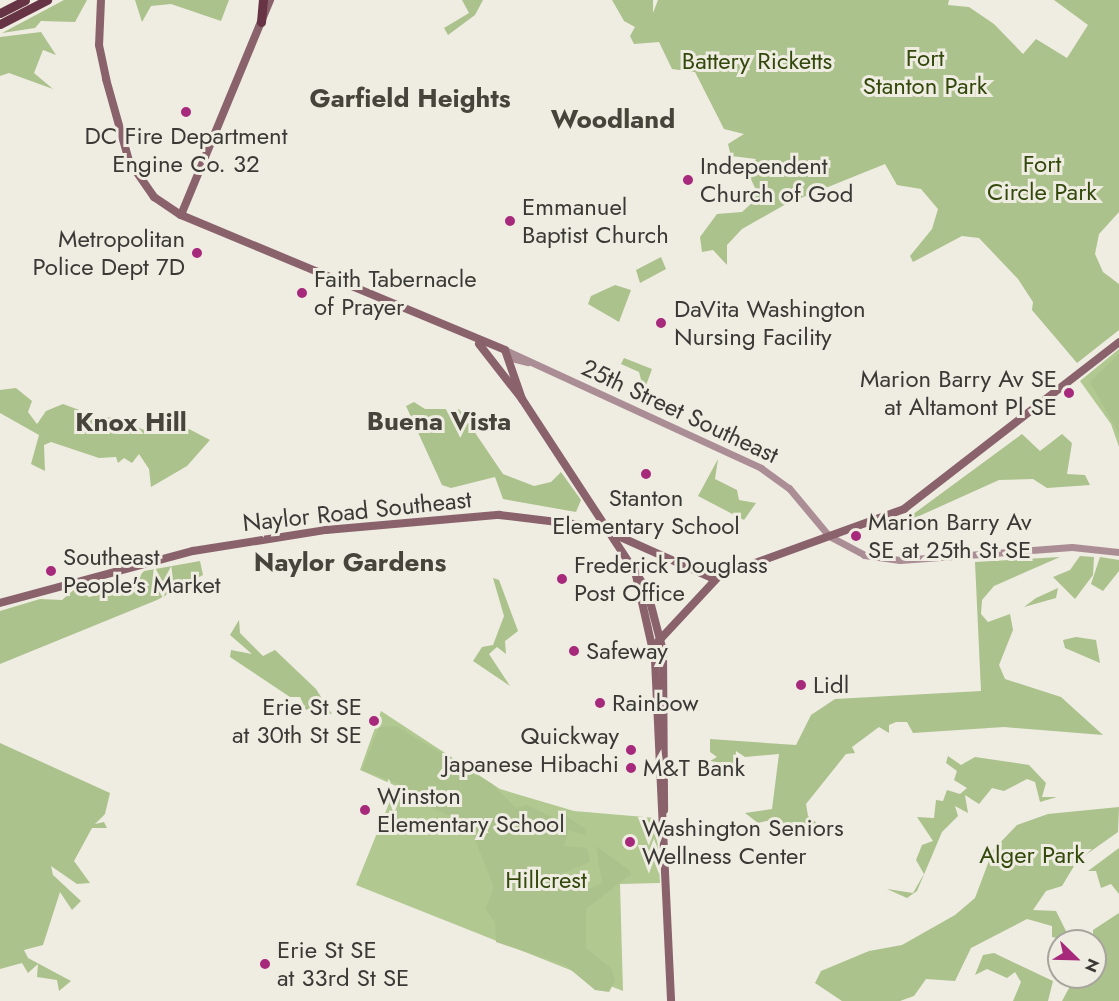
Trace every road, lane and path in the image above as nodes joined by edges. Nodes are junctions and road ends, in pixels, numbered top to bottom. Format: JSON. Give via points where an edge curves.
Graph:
{"nodes":[{"id":1,"x":24,"y":0,"type":"edge"},
{"id":2,"x":47,"y":0,"type":"edge"},
{"id":3,"x":101,"y":0,"type":"edge"},
{"id":4,"x":263,"y":0,"type":"edge"},
{"id":5,"x":270,"y":0,"type":"edge"},
{"id":6,"x":0,"y":8,"type":"edge"},
{"id":7,"x":0,"y":14,"type":"edge"},
{"id":8,"x":261,"y":22,"type":"junction"},
{"id":9,"x":0,"y":24,"type":"edge"},
{"id":10,"x":181,"y":215,"type":"junction"},
{"id":11,"x":452,"y":330,"type":"junction"},
{"id":12,"x":1119,"y":342,"type":"edge"},
{"id":13,"x":479,"y":344,"type":"junction"},
{"id":14,"x":506,"y":353,"type":"junction"},
{"id":15,"x":522,"y":399,"type":"junction"},
{"id":16,"x":609,"y":531,"type":"junction"},
{"id":17,"x":829,"y":536,"type":"junction"},
{"id":18,"x":1119,"y":552,"type":"edge"},
{"id":19,"x":714,"y":579,"type":"junction"},
{"id":20,"x":0,"y":603,"type":"edge"},
{"id":21,"x":657,"y":644,"type":"junction"},
{"id":22,"x":671,"y":1001,"type":"edge"}],
"edges":[{"from":1,"to":6,"type":"highway"},
{"from":1,"to":7,"type":"highway"},
{"from":2,"to":9,"type":"highway"},
{"from":3,"to":10,"type":"main road","via":[[101,58],[129,160],[151,194]]},
{"from":4,"to":8,"type":"highway"},
{"from":5,"to":8,"type":"main road"},
{"from":8,"to":10,"type":"main road"},
{"from":10,"to":11,"type":"main road"},
{"from":11,"to":13,"type":"main road"},
{"from":11,"to":14,"type":"main road"},
{"from":12,"to":17,"type":"main road","via":[[909,505]]},
{"from":13,"to":14,"type":"main road"},
{"from":13,"to":15,"type":"main road"},
{"from":14,"to":15,"type":"main road"},
{"from":14,"to":17,"type":"street","name":"25th Street Southeast","via":[[762,468],[789,488]]},
{"from":15,"to":16,"type":"main road"},
{"from":16,"to":19,"type":"main road","name":"Naylor Road Southeast"},
{"from":16,"to":20,"type":"main road","name":"Naylor Road Southeast","via":[[561,519],[508,515],[306,533],[167,556]]},
{"from":16,"to":21,"type":"main road","via":[[635,571]]},
{"from":17,"to":18,"type":"street","via":[[861,554],[891,560],[1072,547]]},
{"from":17,"to":19,"type":"main road","via":[[747,561]]},
{"from":19,"to":21,"type":"main road"},
{"from":21,"to":22,"type":"main road"}]}
